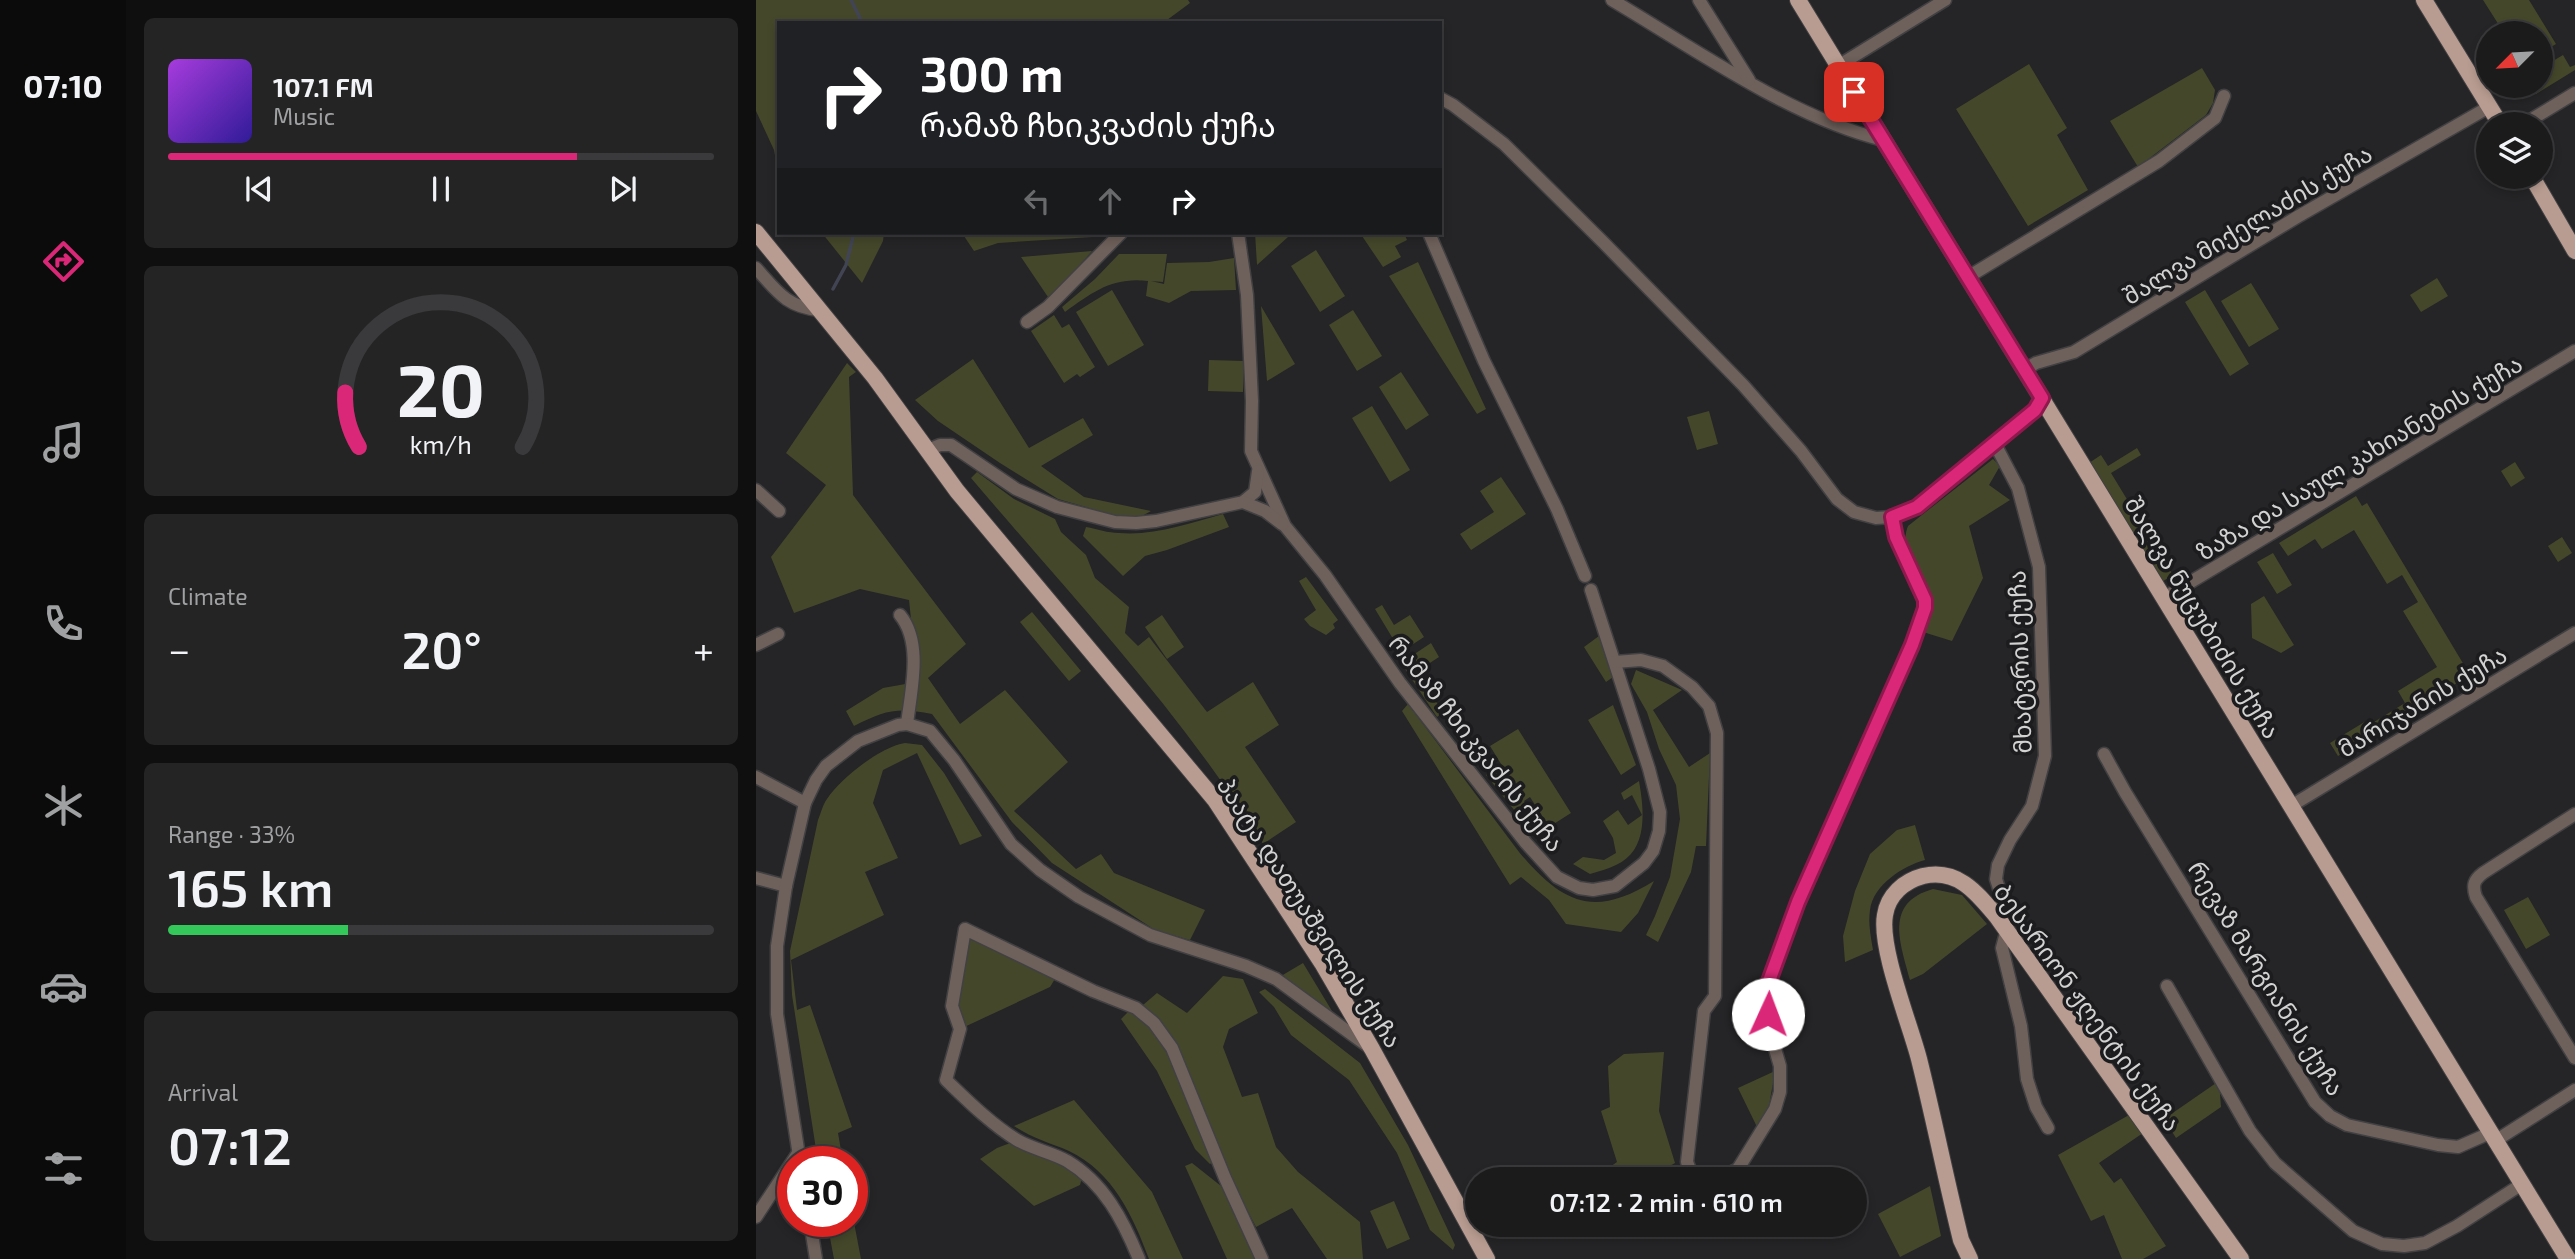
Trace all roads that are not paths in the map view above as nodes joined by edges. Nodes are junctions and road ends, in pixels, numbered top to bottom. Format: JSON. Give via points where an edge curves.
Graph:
{"nodes":[{"id":1,"x":1612,"y":0,"type":"edge"},
{"id":2,"x":1699,"y":0,"type":"edge"},
{"id":3,"x":1798,"y":0,"type":"edge"},
{"id":4,"x":1945,"y":0,"type":"edge"},
{"id":5,"x":2424,"y":0,"type":"edge"},
{"id":6,"x":1838,"y":66,"type":"junction"},
{"id":7,"x":1750,"y":81,"type":"junction"},
{"id":8,"x":2575,"y":93,"type":"edge"},
{"id":9,"x":2224,"y":96,"type":"dead end"},
{"id":10,"x":1442,"y":100,"type":"edge"},
{"id":11,"x":2489,"y":107,"type":"junction"},
{"id":12,"x":2492,"y":112,"type":"edge"},
{"id":13,"x":2544,"y":112,"type":"edge"},
{"id":14,"x":1883,"y":139,"type":"junction"},
{"id":15,"x":2539,"y":189,"type":"edge"},
{"id":16,"x":756,"y":232,"type":"edge"},
{"id":17,"x":1119,"y":235,"type":"edge"},
{"id":18,"x":1238,"y":235,"type":"edge"},
{"id":19,"x":1430,"y":235,"type":"edge"},
{"id":20,"x":2575,"y":251,"type":"edge"},
{"id":21,"x":756,"y":268,"type":"edge"},
{"id":22,"x":1968,"y":277,"type":"junction"},
{"id":23,"x":819,"y":310,"type":"junction"},
{"id":24,"x":1027,"y":322,"type":"dead end"},
{"id":25,"x":2575,"y":351,"type":"edge"},
{"id":26,"x":2024,"y":370,"type":"junction"},
{"id":27,"x":2042,"y":398,"type":"junction"},
{"id":28,"x":1995,"y":444,"type":"junction"},
{"id":29,"x":928,"y":450,"type":"junction"},
{"id":30,"x":1258,"y":471,"type":"junction"},
{"id":31,"x":756,"y":490,"type":"edge"},
{"id":32,"x":1243,"y":502,"type":"junction"},
{"id":33,"x":779,"y":511,"type":"dead end"},
{"id":34,"x":1892,"y":517,"type":"junction"},
{"id":35,"x":1285,"y":526,"type":"junction"},
{"id":36,"x":1585,"y":576,"type":"dead end"},
{"id":37,"x":1591,"y":590,"type":"dead end"},
{"id":38,"x":2164,"y":598,"type":"junction"},
{"id":39,"x":900,"y":615,"type":"dead end"},
{"id":40,"x":2575,"y":633,"type":"edge"},
{"id":41,"x":778,"y":634,"type":"dead end"},
{"id":42,"x":756,"y":645,"type":"edge"},
{"id":43,"x":1615,"y":662,"type":"junction"},
{"id":44,"x":907,"y":724,"type":"junction"},
{"id":45,"x":2104,"y":754,"type":"dead end"},
{"id":46,"x":756,"y":777,"type":"edge"},
{"id":47,"x":805,"y":803,"type":"junction"},
{"id":48,"x":2291,"y":806,"type":"junction"},
{"id":49,"x":2575,"y":814,"type":"edge"},
{"id":50,"x":756,"y":878,"type":"edge"},
{"id":51,"x":786,"y":886,"type":"junction"},
{"id":52,"x":2002,"y":923,"type":"junction"},
{"id":53,"x":2167,"y":986,"type":"dead end"},
{"id":54,"x":1373,"y":1049,"type":"junction"},
{"id":55,"x":2575,"y":1058,"type":"edge"},
{"id":56,"x":2575,"y":1090,"type":"edge"},
{"id":57,"x":2048,"y":1128,"type":"dead end"},
{"id":58,"x":2492,"y":1137,"type":"junction"},
{"id":59,"x":797,"y":1146,"type":"edge"},
{"id":60,"x":1689,"y":1167,"type":"edge"},
{"id":61,"x":1739,"y":1167,"type":"edge"},
{"id":62,"x":2522,"y":1184,"type":"junction"},
{"id":63,"x":777,"y":1188,"type":"edge"},
{"id":64,"x":756,"y":1217,"type":"edge"},
{"id":65,"x":812,"y":1237,"type":"edge"},
{"id":66,"x":816,"y":1259,"type":"edge"},
{"id":67,"x":1139,"y":1259,"type":"edge"},
{"id":68,"x":1262,"y":1259,"type":"edge"},
{"id":69,"x":1487,"y":1259,"type":"edge"},
{"id":70,"x":1970,"y":1259,"type":"edge"},
{"id":71,"x":2241,"y":1259,"type":"edge"},
{"id":72,"x":2568,"y":1259,"type":"edge"}],
"edges":[{"from":1,"to":7,"type":"street"},
{"from":2,"to":7,"type":"street"},
{"from":3,"to":6,"type":"main road","name":"შალვა ნუცუბიძის ქუჩა"},
{"from":4,"to":6,"type":"street"},
{"from":5,"to":11,"type":"main road"},
{"from":6,"to":14,"type":"main road","name":"შალვა ნუცუბიძის ქუჩა"},
{"from":7,"to":14,"type":"street","via":[[1819,119]]},
{"from":8,"to":13,"type":"street"},
{"from":9,"to":22,"type":"street","via":[[2215,118],[2159,161]]},
{"from":10,"to":34,"type":"street","via":[[1504,144],[1603,242],[1743,385],[1837,499],[1854,512]]},
{"from":11,"to":12,"type":"main road"},
{"from":11,"to":26,"type":"street","name":"შალვა მიქელაძის ქუჩა","via":[[2074,352]]},
{"from":14,"to":22,"type":"main road","name":"შალვა ნუცუბიძის ქუჩა"},
{"from":15,"to":20,"type":"main road"},
{"from":16,"to":23,"type":"main road","name":"პაატა დათუაშვილის ქუჩა"},
{"from":17,"to":24,"type":"street","via":[[1048,307]]},
{"from":18,"to":30,"type":"street","name":"რამაზ ჩხიკვაძის ქუჩა","via":[[1247,295],[1251,451]]},
{"from":19,"to":36,"type":"street"},
{"from":21,"to":23,"type":"street","via":[[788,302]]},
{"from":22,"to":26,"type":"main road","name":"შალვა ნუცუბიძის ქუჩა"},
{"from":23,"to":29,"type":"main road","name":"პაატა დათუაშვილის ქუჩა"},
{"from":25,"to":38,"type":"street","name":"ზაზა და საულ კახიანების ქუჩა"},
{"from":26,"to":27,"type":"main road","name":"შალვა ნუცუბიძის ქუჩა"},
{"from":27,"to":28,"type":"street","via":[[2035,410]]},
{"from":27,"to":38,"type":"main road","name":"შალვა ნუცუბიძის ქუჩა"},
{"from":28,"to":34,"type":"street","via":[[1917,507]]},
{"from":28,"to":52,"type":"street","name":"მხატვრის ქუჩა","via":[[2018,488],[2039,567],[2045,756],[2032,806],[1998,865]]},
{"from":29,"to":32,"type":"street","via":[[951,445],[1016,489],[1057,507],[1115,522],[1156,521]]},
{"from":29,"to":54,"type":"main road","name":"პაატა დათუაშვილის ქუჩა","via":[[1000,544],[1215,800]]},
{"from":30,"to":32,"type":"street","via":[[1255,492]]},
{"from":30,"to":35,"type":"street","name":"რამაზ ჩხიკვაძის ქუჩა"},
{"from":31,"to":33,"type":"street"},
{"from":32,"to":35,"type":"street","name":"რამაზ ჩხიკვაძის ქუჩა"},
{"from":34,"to":61,"type":"street","via":[[1925,608],[1798,902],[1765,992],[1780,1066],[1780,1092],[1775,1109]]},
{"from":35,"to":43,"type":"street","name":"რამაზ ჩხიკვაძის ქუჩა","via":[[1526,843],[1558,877],[1593,890],[1615,886],[1636,872],[1653,851],[1659,831],[1652,779]]},
{"from":37,"to":43,"type":"street","name":"რამაზ ჩხიკვაძის ქუჩა"},
{"from":38,"to":48,"type":"main road","name":"შალვა ნუცუბიძის ქუჩა"},
{"from":39,"to":44,"type":"street","via":[[914,638]]},
{"from":40,"to":48,"type":"street","name":"მარიჯანის ქუჩა"},
{"from":41,"to":42,"type":"street"},
{"from":43,"to":60,"type":"street","via":[[1641,660],[1663,666],[1709,706],[1717,733],[1715,996],[1704,1011],[1698,1049]]},
{"from":44,"to":47,"type":"street","via":[[887,728],[839,754],[816,780]]},
{"from":44,"to":54,"type":"street","via":[[930,731],[1011,844],[1040,870],[1150,935],[1276,979]]},
{"from":45,"to":58,"type":"street","name":"რევაზ მარგიანის ქუჩა","via":[[2315,1102],[2347,1125],[2438,1145],[2458,1147]]},
{"from":46,"to":47,"type":"street"},
{"from":47,"to":51,"type":"street"},
{"from":48,"to":58,"type":"main road","name":"შალვა ნუცუბიძის ქუჩა"},
{"from":49,"to":55,"type":"street","via":[[2476,878],[2473,888]]},
{"from":50,"to":51,"type":"street"},
{"from":51,"to":59,"type":"street","via":[[777,946],[777,1014]]},
{"from":52,"to":57,"type":"street","name":"მხატვრის ქუჩა","via":[[2002,948],[2021,1026],[2027,1079]]},
{"from":52,"to":70,"type":"main road","name":"ბესარიონ ჟღენტის ქუჩა","via":[[1970,886],[1938,874],[1914,879],[1895,892],[1888,902],[1884,927],[1961,1240]]},
{"from":52,"to":71,"type":"main road","name":"ბესარიონ ჟღენტის ქუჩა"},
{"from":53,"to":62,"type":"street","via":[[2250,1130],[2275,1163],[2353,1231],[2382,1244],[2425,1243]]},
{"from":54,"to":69,"type":"main road","name":"პაატა დათუაშვილის ქუჩა"},
{"from":56,"to":58,"type":"street","name":"რევაზ მარგიანის ქუჩა"},
{"from":58,"to":62,"type":"main road","name":"შალვა ნუცუბიძის ქუჩა"},
{"from":62,"to":72,"type":"main road","name":"შალვა ნუცუბიძის ქუჩა"},
{"from":63,"to":64,"type":"street"},
{"from":65,"to":66,"type":"street"},
{"from":67,"to":68,"type":"street","via":[[1100,1187],[1066,1161],[1018,1140],[946,1080],[960,1029],[952,1006],[965,929],[1136,1008],[1154,1023],[1172,1048]]}]}
